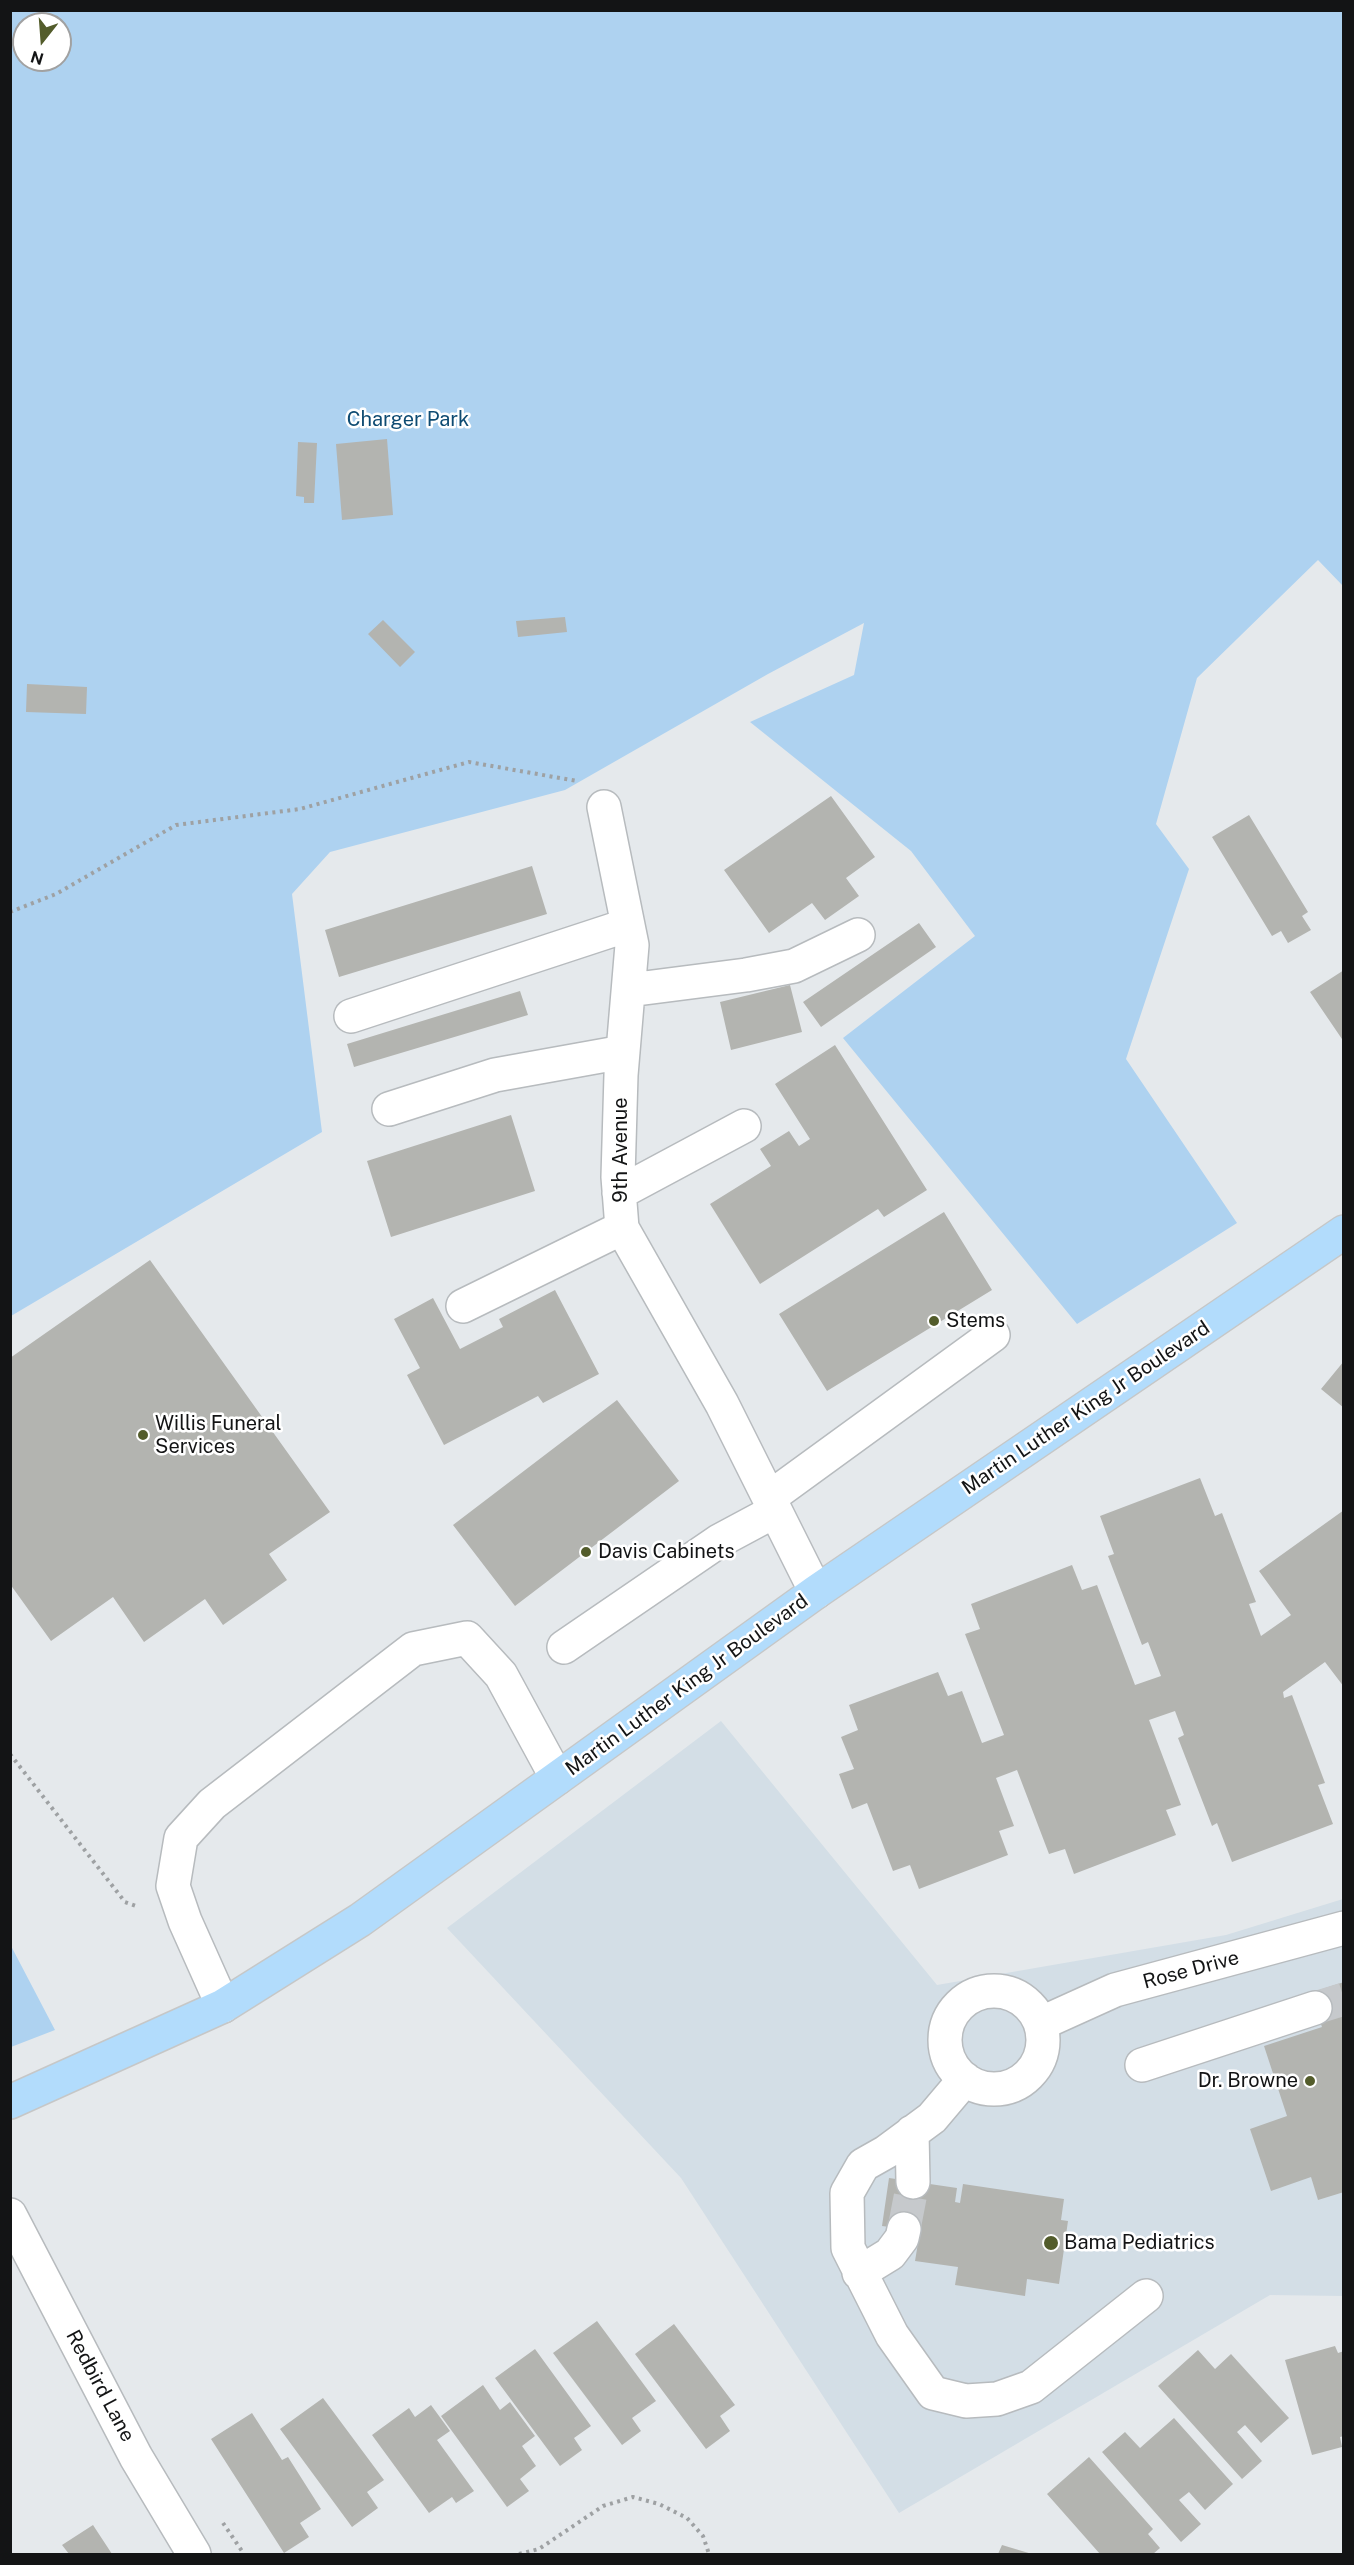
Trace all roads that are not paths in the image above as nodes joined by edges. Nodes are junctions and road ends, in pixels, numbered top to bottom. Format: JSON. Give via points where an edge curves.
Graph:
{"nodes":[{"id":1,"x":604,"y":807,"type":"road end"},
{"id":2,"x":628,"y":925,"type":"junction"},
{"id":3,"x":858,"y":935,"type":"dead end"},
{"id":4,"x":629,"y":990,"type":"junction"},
{"id":5,"x":351,"y":1016,"type":"dead end"},
{"id":6,"x":623,"y":1052,"type":"junction"},
{"id":7,"x":389,"y":1109,"type":"dead end"},
{"id":8,"x":744,"y":1125,"type":"dead end"},
{"id":9,"x":620,"y":1193,"type":"junction"},
{"id":10,"x":622,"y":1228,"type":"junction"},
{"id":11,"x":1344,"y":1232,"type":"edge"},
{"id":12,"x":463,"y":1305,"type":"dead end"},
{"id":13,"x":993,"y":1335,"type":"dead end"},
{"id":14,"x":772,"y":1504,"type":"junction"},
{"id":15,"x":816,"y":1592,"type":"junction"},
{"id":16,"x":564,"y":1647,"type":"dead end"},
{"id":17,"x":557,"y":1778,"type":"junction"},
{"id":18,"x":1344,"y":1928,"type":"edge"},
{"id":19,"x":223,"y":2006,"type":"junction"},
{"id":20,"x":1315,"y":2008,"type":"tunnel mouth"},
{"id":21,"x":1042,"y":2023,"type":"junction"},
{"id":22,"x":1142,"y":2065,"type":"dead end"},
{"id":23,"x":965,"y":2079,"type":"junction"},
{"id":24,"x":10,"y":2102,"type":"edge"},
{"id":25,"x":912,"y":2132,"type":"junction"},
{"id":26,"x":913,"y":2182,"type":"tunnel mouth"},
{"id":27,"x":10,"y":2215,"type":"edge"},
{"id":28,"x":904,"y":2229,"type":"tunnel mouth"},
{"id":29,"x":859,"y":2272,"type":"junction"},
{"id":30,"x":1146,"y":2296,"type":"dead end"},
{"id":31,"x":194,"y":2554,"type":"edge"}],
"edges":[{"from":1,"to":2,"type":"street","name":"9th Avenue"},
{"from":2,"to":4,"type":"street","name":"9th Avenue","via":[[632,945]]},
{"from":2,"to":5,"type":"street"},
{"from":3,"to":4,"type":"street","via":[[794,966]]},
{"from":4,"to":6,"type":"street","name":"9th Avenue"},
{"from":6,"to":7,"type":"street","via":[[495,1075]]},
{"from":6,"to":9,"type":"street","name":"9th Avenue"},
{"from":8,"to":9,"type":"street"},
{"from":9,"to":10,"type":"street","name":"9th Avenue"},
{"from":10,"to":12,"type":"street"},
{"from":10,"to":14,"type":"street","name":"9th Avenue","via":[[722,1404]]},
{"from":11,"to":15,"type":"main road","name":"Martin Luther King Jr Boulevard"},
{"from":13,"to":14,"type":"street"},
{"from":14,"to":15,"type":"street","name":"9th Avenue"},
{"from":14,"to":16,"type":"street"},
{"from":15,"to":17,"type":"main road","name":"Martin Luther King Jr Boulevard"},
{"from":17,"to":19,"type":"main road","name":"Martin Luther King Jr Boulevard","via":[[360,1920]]},
{"from":17,"to":19,"type":"street","via":[[501,1675],[467,1638],[413,1649],[212,1804],[181,1838],[173,1886]]},
{"from":18,"to":21,"type":"street","name":"Rose Drive","via":[[1115,1990]]},
{"from":19,"to":24,"type":"main road","name":"Martin Luther King Jr Boulevard"},
{"from":20,"to":22,"type":"street"},
{"from":21,"to":23,"type":"street","via":[[1044,2044],[1031,2074],[1001,2089],[984,2088]]},
{"from":21,"to":23,"type":"street","via":[[1025,2000],[1011,1993],[979,1992],[965,1999],[946,2025],[945,2041],[948,2056]]},
{"from":23,"to":25,"type":"street","via":[[932,2118]]},
{"from":25,"to":26,"type":"street"},
{"from":25,"to":29,"type":"street","via":[[863,2165],[847,2193],[848,2248]]},
{"from":27,"to":31,"type":"street","name":"Redbird Lane","via":[[136,2457]]},
{"from":28,"to":29,"type":"street","via":[[890,2254]]},
{"from":29,"to":30,"type":"street","via":[[892,2335],[933,2393],[966,2401],[997,2400],[1031,2387]]}]}
